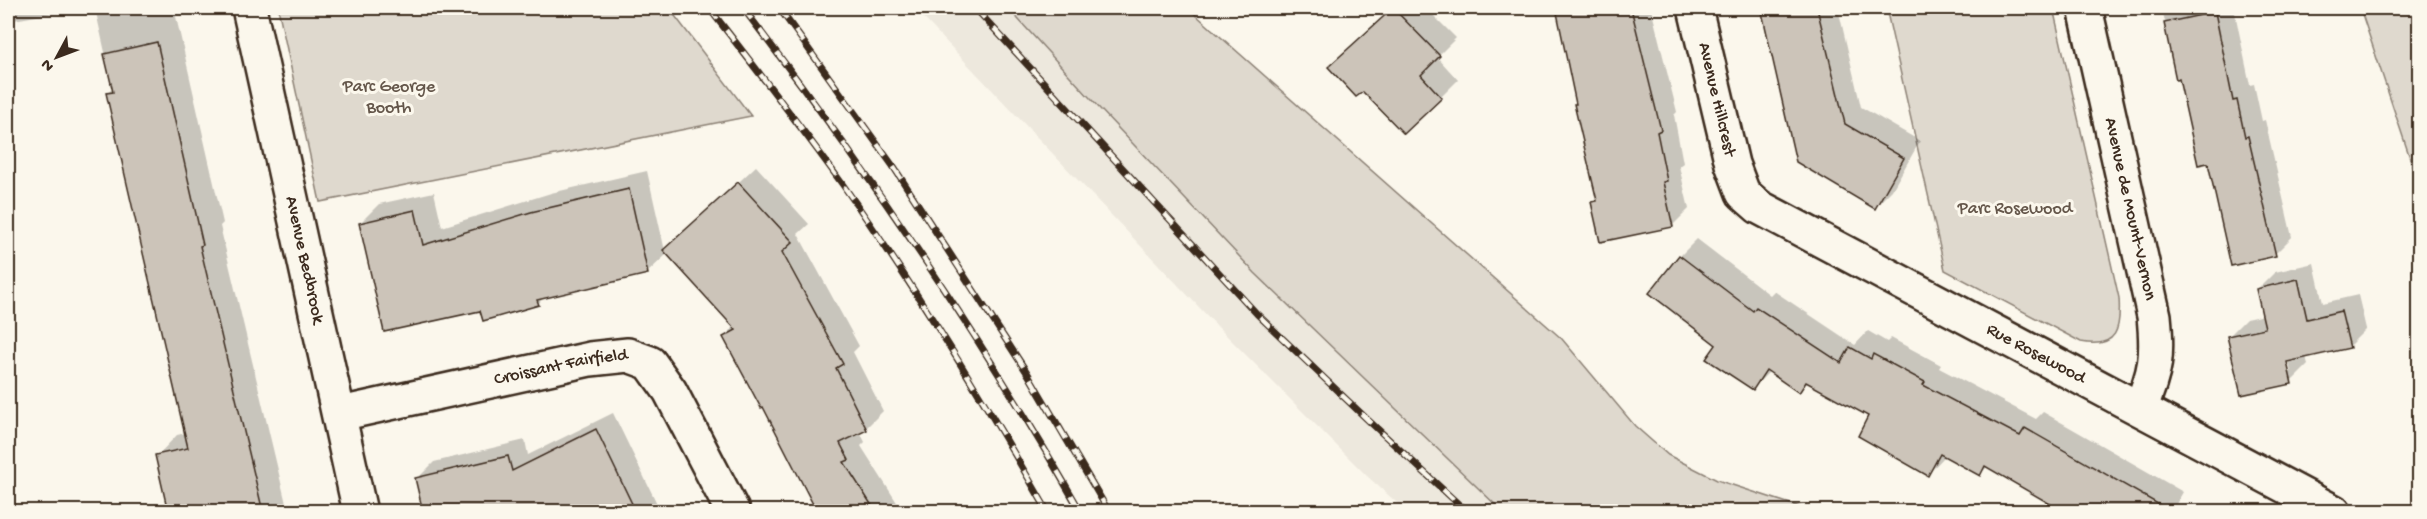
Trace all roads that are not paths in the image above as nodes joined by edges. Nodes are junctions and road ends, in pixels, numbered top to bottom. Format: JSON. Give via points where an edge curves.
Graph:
{"nodes":[{"id":1,"x":249,"y":8,"type":"edge"},
{"id":2,"x":1695,"y":8,"type":"edge"},
{"id":3,"x":2085,"y":8,"type":"edge"},
{"id":4,"x":1743,"y":193,"type":"joint"},
{"id":5,"x":2140,"y":408,"type":"junction"},
{"id":6,"x":340,"y":414,"type":"junction"},
{"id":7,"x":360,"y":512,"type":"edge"},
{"id":8,"x":733,"y":512,"type":"edge"},
{"id":9,"x":2334,"y":512,"type":"edge"}],
"edges":[{"from":1,"to":6,"type":"street","name":"Avenue Bedbrook"},
{"from":2,"to":4,"type":"street","name":"Avenue Hillcrest","via":[[1732,164]]},
{"from":3,"to":5,"type":"street","name":"Avenue de Mount-Vernon","via":[[2154,316],[2156,361]]},
{"from":4,"to":5,"type":"street","name":"Rue Rosewood","via":[[1759,207]]},
{"from":5,"to":9,"type":"street","name":"Rue Rosewood"},
{"from":6,"to":7,"type":"street","name":"Avenue Bedbrook"},
{"from":6,"to":8,"type":"street","name":"Croissant Fairfield","via":[[590,359],[640,357],[650,363],[670,391]]}]}
